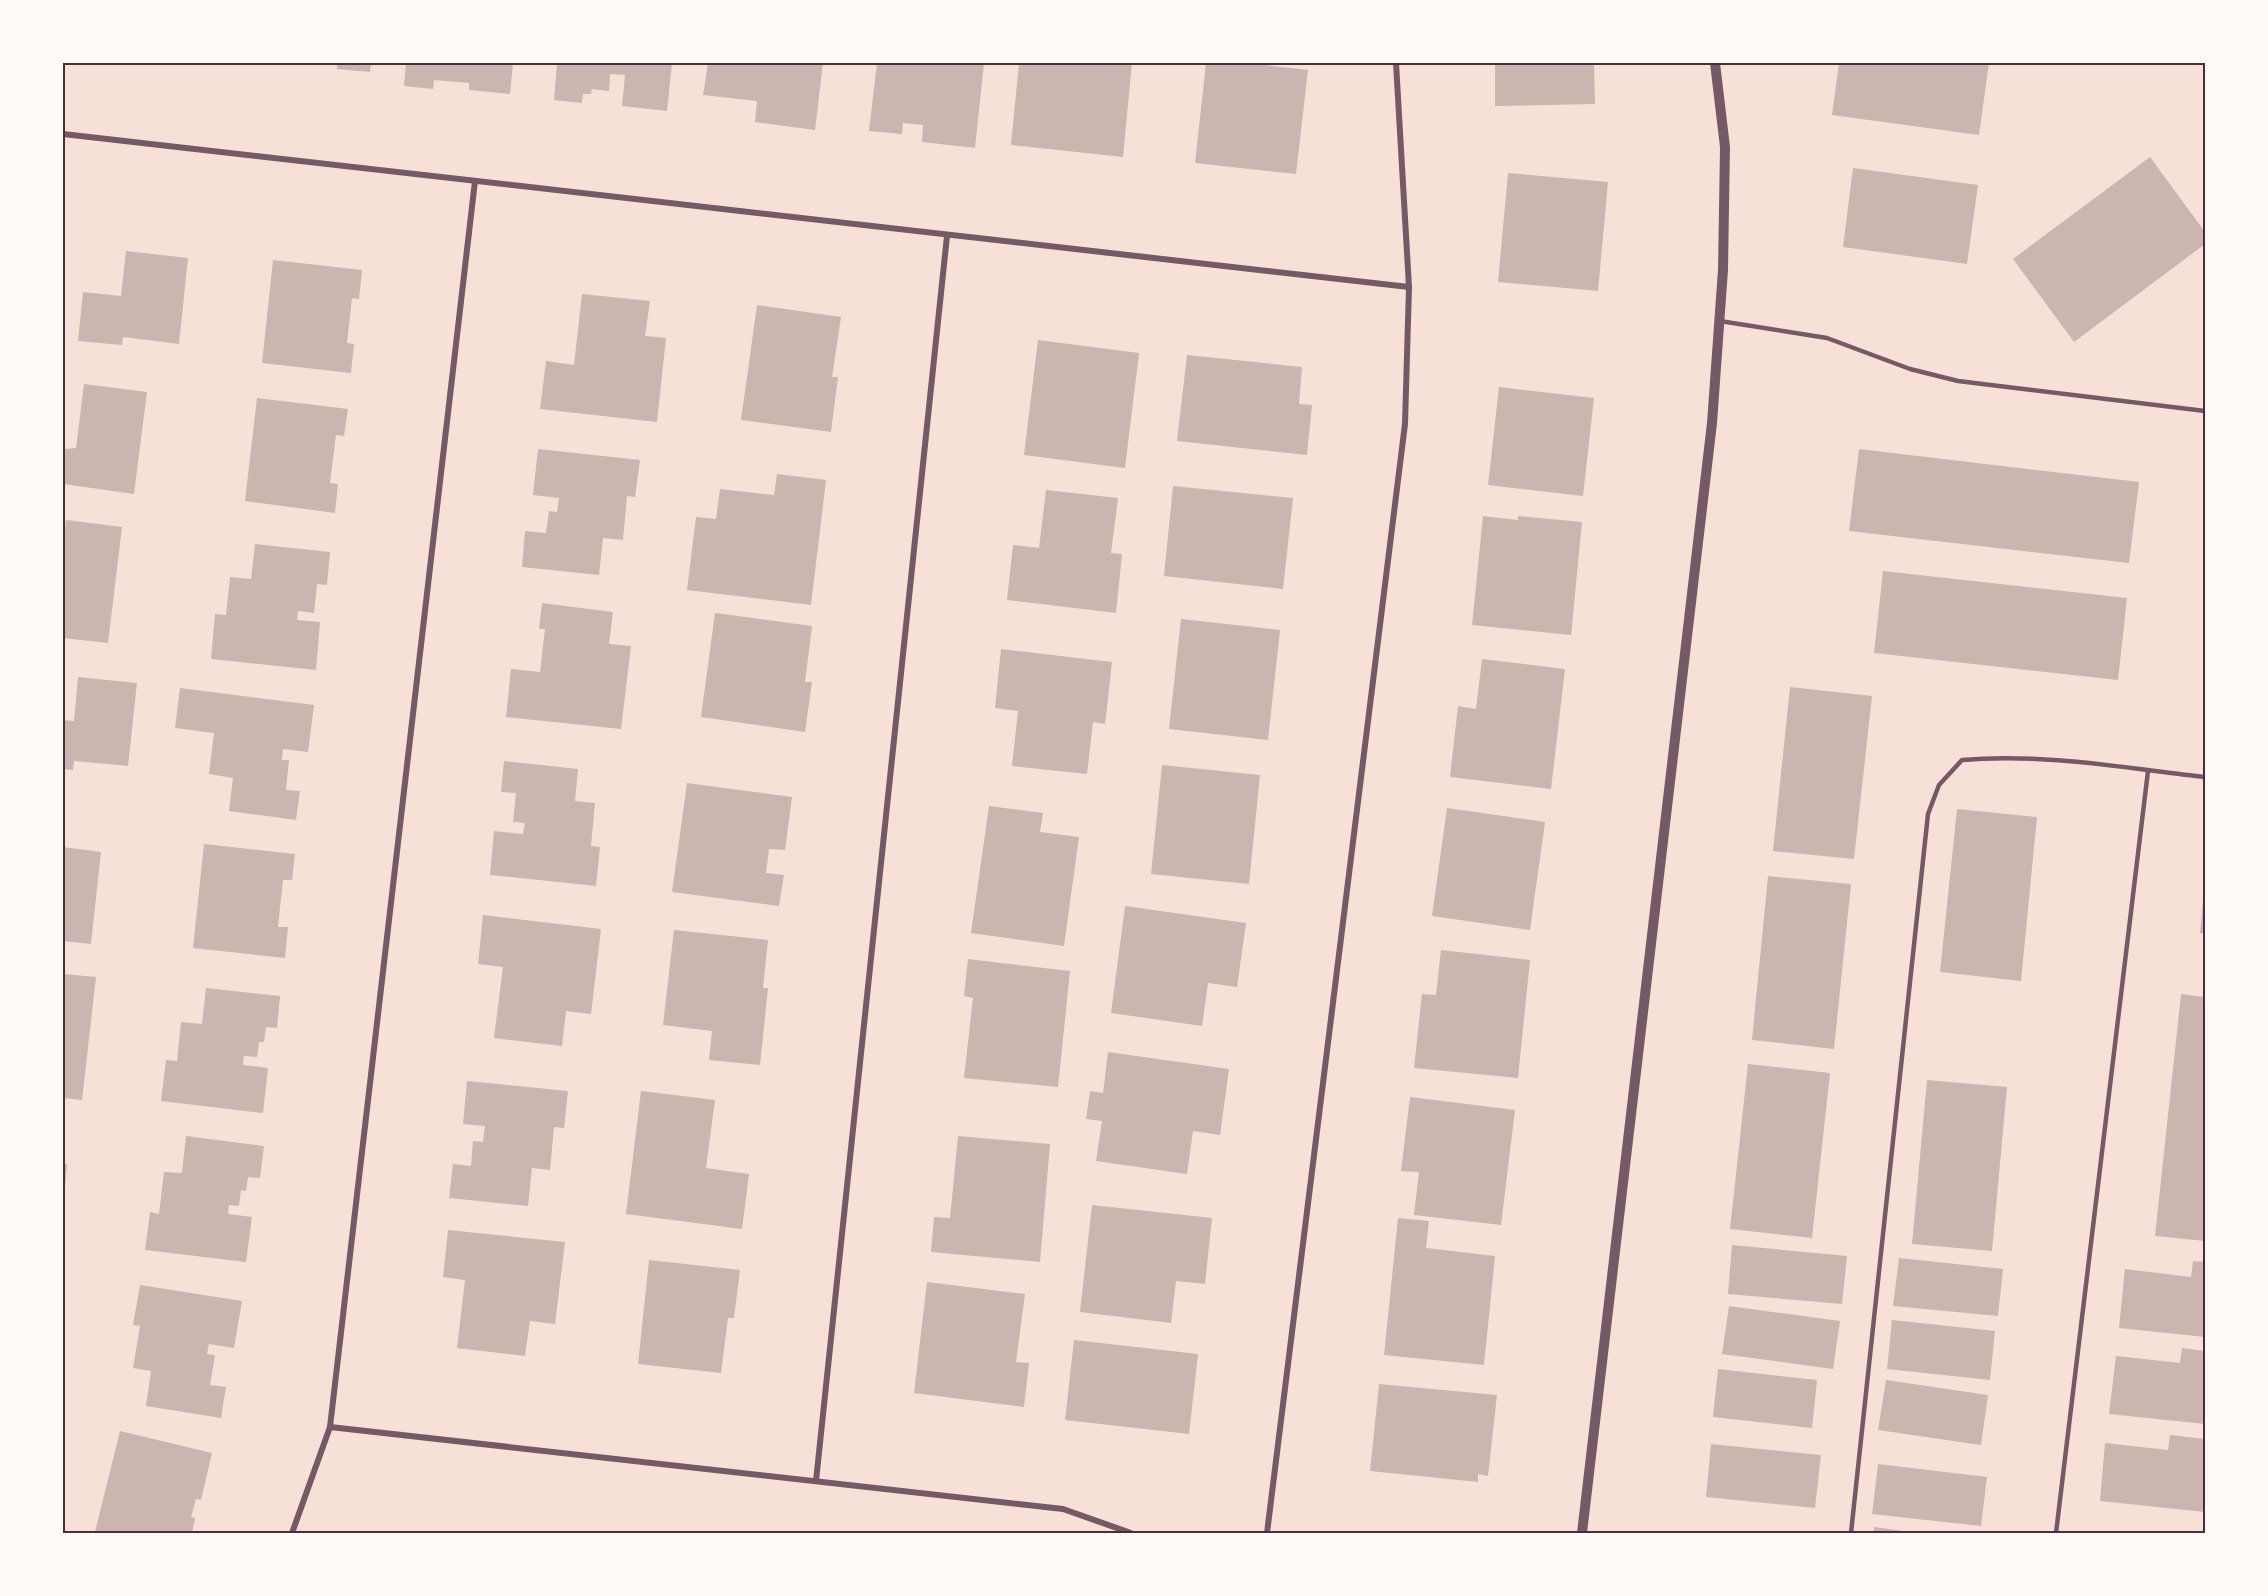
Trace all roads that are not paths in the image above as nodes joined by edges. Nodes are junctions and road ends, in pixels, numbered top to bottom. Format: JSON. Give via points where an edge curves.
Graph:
{"nodes":[{"id":1,"x":1396,"y":63,"type":"edge"},
{"id":2,"x":1715,"y":63,"type":"edge"},
{"id":3,"x":63,"y":134,"type":"edge"},
{"id":4,"x":474,"y":181,"type":"junction"},
{"id":5,"x":947,"y":236,"type":"junction"},
{"id":6,"x":1409,"y":287,"type":"junction"},
{"id":7,"x":1720,"y":321,"type":"junction"},
{"id":8,"x":2205,"y":411,"type":"edge"},
{"id":9,"x":2148,"y":771,"type":"junction"},
{"id":10,"x":2205,"y":777,"type":"edge"},
{"id":11,"x":330,"y":1427,"type":"junction"},
{"id":12,"x":816,"y":1481,"type":"junction"},
{"id":13,"x":292,"y":1533,"type":"edge"},
{"id":14,"x":1131,"y":1533,"type":"edge"},
{"id":15,"x":1267,"y":1533,"type":"edge"},
{"id":16,"x":1582,"y":1533,"type":"edge"},
{"id":17,"x":1851,"y":1533,"type":"edge"},
{"id":18,"x":2055,"y":1533,"type":"edge"}],
"edges":[{"from":1,"to":6,"type":"street"},
{"from":2,"to":7,"type":"street","via":[[1725,147]]},
{"from":3,"to":4,"type":"street"},
{"from":4,"to":5,"type":"street"},
{"from":4,"to":11,"type":"street"},
{"from":5,"to":6,"type":"street"},
{"from":5,"to":12,"type":"street"},
{"from":6,"to":15,"type":"street","via":[[1405,424]]},
{"from":7,"to":8,"type":"lane","via":[[1827,338],[1910,369],[1958,381]]},
{"from":7,"to":16,"type":"street","via":[[1712,423]]},
{"from":9,"to":10,"type":"lane"},
{"from":9,"to":17,"type":"lane","via":[[1992,757],[1962,760],[1938,785],[1928,814]]},
{"from":9,"to":18,"type":"lane"},
{"from":11,"to":12,"type":"street"},
{"from":11,"to":13,"type":"street"},
{"from":12,"to":14,"type":"street","via":[[1063,1509]]}]}
